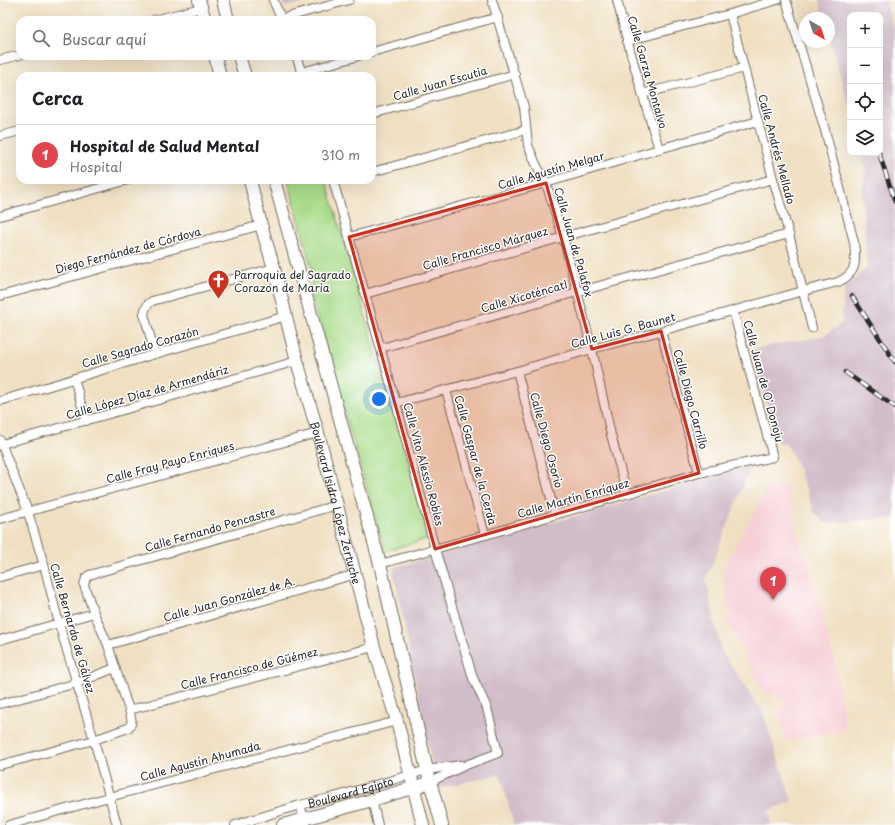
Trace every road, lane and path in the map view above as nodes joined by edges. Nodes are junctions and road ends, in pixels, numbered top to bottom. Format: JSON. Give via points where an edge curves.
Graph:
{"nodes":[{"id":1,"x":223,"y":0,"type":"edge"},
{"id":2,"x":273,"y":0,"type":"edge"},
{"id":3,"x":349,"y":0,"type":"edge"},
{"id":4,"x":492,"y":0,"type":"edge"},
{"id":5,"x":617,"y":0,"type":"edge"},
{"id":6,"x":777,"y":0,"type":"edge"},
{"id":7,"x":786,"y":0,"type":"edge"},
{"id":8,"x":753,"y":3,"type":"edge"},
{"id":9,"x":200,"y":4,"type":"edge"},
{"id":10,"x":730,"y":14,"type":"junction"},
{"id":11,"x":166,"y":16,"type":"edge"},
{"id":12,"x":204,"y":16,"type":"edge"},
{"id":13,"x":227,"y":16,"type":"edge"},
{"id":14,"x":279,"y":16,"type":"edge"},
{"id":15,"x":295,"y":16,"type":"edge"},
{"id":16,"x":498,"y":17,"type":"junction"},
{"id":17,"x":627,"y":41,"type":"junction"},
{"id":18,"x":376,"y":51,"type":"edge"},
{"id":19,"x":16,"y":56,"type":"edge"},
{"id":20,"x":0,"y":60,"type":"edge"},
{"id":21,"x":216,"y":60,"type":"edge"},
{"id":22,"x":240,"y":60,"type":"edge"},
{"id":23,"x":297,"y":60,"type":"edge"},
{"id":24,"x":346,"y":60,"type":"edge"},
{"id":25,"x":744,"y":68,"type":"junction"},
{"id":26,"x":219,"y":72,"type":"edge"},
{"id":27,"x":243,"y":72,"type":"edge"},
{"id":28,"x":301,"y":72,"type":"edge"},
{"id":29,"x":308,"y":72,"type":"edge"},
{"id":30,"x":515,"y":74,"type":"junction"},
{"id":31,"x":642,"y":94,"type":"junction"},
{"id":32,"x":376,"y":113,"type":"edge"},
{"id":33,"x":758,"y":121,"type":"junction"},
{"id":34,"x":526,"y":130,"type":"junction"},
{"id":35,"x":16,"y":132,"type":"edge"},
{"id":36,"x":0,"y":136,"type":"edge"},
{"id":37,"x":659,"y":149,"type":"junction"},
{"id":38,"x":376,"y":171,"type":"edge"},
{"id":39,"x":773,"y":179,"type":"junction"},
{"id":40,"x":546,"y":183,"type":"junction"},
{"id":41,"x":114,"y":184,"type":"edge"},
{"id":42,"x":251,"y":184,"type":"edge"},
{"id":43,"x":275,"y":184,"type":"edge"},
{"id":44,"x":337,"y":184,"type":"edge"},
{"id":45,"x":0,"y":216,"type":"edge"},
{"id":46,"x":262,"y":225,"type":"junction"},
{"id":47,"x":789,"y":234,"type":"junction"},
{"id":48,"x":349,"y":237,"type":"junction"},
{"id":49,"x":563,"y":237,"type":"junction"},
{"id":50,"x":274,"y":268,"type":"junction"},
{"id":51,"x":802,"y":291,"type":"junction"},
{"id":52,"x":578,"y":292,"type":"junction"},
{"id":53,"x":365,"y":294,"type":"junction"},
{"id":54,"x":0,"y":296,"type":"edge"},
{"id":55,"x":733,"y":311,"type":"junction"},
{"id":56,"x":286,"y":316,"type":"junction"},
{"id":57,"x":812,"y":328,"type":"dead end"},
{"id":58,"x":662,"y":332,"type":"junction"},
{"id":59,"x":381,"y":348,"type":"junction"},
{"id":60,"x":592,"y":349,"type":"junction"},
{"id":61,"x":155,"y":354,"type":"junction"},
{"id":62,"x":297,"y":361,"type":"junction"},
{"id":63,"x":517,"y":371,"type":"junction"},
{"id":64,"x":74,"y":378,"type":"junction"},
{"id":65,"x":446,"y":390,"type":"junction"},
{"id":66,"x":0,"y":401,"type":"edge"},
{"id":67,"x":396,"y":403,"type":"junction"},
{"id":68,"x":86,"y":420,"type":"junction"},
{"id":69,"x":318,"y":433,"type":"junction"},
{"id":70,"x":1,"y":442,"type":"edge"},
{"id":71,"x":773,"y":457,"type":"joint"},
{"id":72,"x":699,"y":473,"type":"junction"},
{"id":73,"x":627,"y":494,"type":"junction"},
{"id":74,"x":337,"y":505,"type":"junction"},
{"id":75,"x":28,"y":512,"type":"junction"},
{"id":76,"x":555,"y":514,"type":"junction"},
{"id":77,"x":0,"y":519,"type":"edge"},
{"id":78,"x":485,"y":535,"type":"junction"},
{"id":79,"x":435,"y":548,"type":"junction"},
{"id":80,"x":380,"y":564,"type":"junction"},
{"id":81,"x":44,"y":565,"type":"junction"},
{"id":82,"x":356,"y":574,"type":"junction"},
{"id":83,"x":0,"y":577,"type":"edge"},
{"id":84,"x":94,"y":614,"type":"junction"},
{"id":85,"x":59,"y":624,"type":"junction"},
{"id":86,"x":0,"y":640,"type":"edge"},
{"id":87,"x":108,"y":645,"type":"junction"},
{"id":88,"x":374,"y":647,"type":"junction"},
{"id":89,"x":115,"y":668,"type":"junction"},
{"id":90,"x":77,"y":683,"type":"junction"},
{"id":91,"x":0,"y":704,"type":"edge"},
{"id":92,"x":129,"y":710,"type":"junction"},
{"id":93,"x":397,"y":721,"type":"junction"},
{"id":94,"x":94,"y":740,"type":"junction"},
{"id":95,"x":498,"y":753,"type":"joint"},
{"id":96,"x":0,"y":765,"type":"edge"},
{"id":97,"x":466,"y":765,"type":"junction"},
{"id":98,"x":427,"y":770,"type":"junction"},
{"id":99,"x":411,"y":774,"type":"junction"},
{"id":100,"x":430,"y":782,"type":"junction"},
{"id":101,"x":414,"y":788,"type":"junction"},
{"id":102,"x":109,"y":797,"type":"junction"},
{"id":103,"x":372,"y":800,"type":"junction"},
{"id":104,"x":300,"y":805,"type":"junction"},
{"id":105,"x":306,"y":822,"type":"edge"},
{"id":106,"x":9,"y":825,"type":"edge"},
{"id":107,"x":117,"y":825,"type":"edge"},
{"id":108,"x":235,"y":825,"type":"edge"},
{"id":109,"x":283,"y":825,"type":"edge"},
{"id":110,"x":378,"y":825,"type":"edge"},
{"id":111,"x":423,"y":825,"type":"edge"},
{"id":112,"x":442,"y":825,"type":"edge"}],
"edges":[{"from":1,"to":13,"type":"main road"},
{"from":2,"to":14,"type":"street"},
{"from":3,"to":15,"type":"street"},
{"from":4,"to":16,"type":"street","name":"Calle Juan de Palafox"},
{"from":5,"to":17,"type":"street","name":"Calle Garza Montalvo"},
{"from":6,"to":8,"type":"street"},
{"from":7,"to":51,"type":"street","name":"Calle Luis G. Baunet","via":[[825,130],[856,258],[852,271],[843,280]]},
{"from":8,"to":10,"type":"street"},
{"from":9,"to":11,"type":"street"},
{"from":9,"to":12,"type":"main road"},
{"from":10,"to":17,"type":"street"},
{"from":10,"to":25,"type":"street","name":"Calle Andrés Mellado"},
{"from":16,"to":18,"type":"street"},
{"from":16,"to":30,"type":"street","name":"Calle Juan de Palafox"},
{"from":17,"to":31,"type":"street","name":"Calle Garza Montalvo"},
{"from":19,"to":20,"type":"street"},
{"from":21,"to":26,"type":"main road"},
{"from":22,"to":27,"type":"main road"},
{"from":23,"to":28,"type":"street"},
{"from":24,"to":29,"type":"street"},
{"from":25,"to":31,"type":"street"},
{"from":25,"to":33,"type":"street","name":"Calle Andrés Mellado"},
{"from":30,"to":32,"type":"street","name":"Calle Juan Escutia"},
{"from":30,"to":34,"type":"street","name":"Calle Juan de Palafox","via":[[524,107]]},
{"from":31,"to":37,"type":"street","name":"Calle Garza Montalvo"},
{"from":33,"to":37,"type":"street","name":"Calle Agustín Melgar"},
{"from":33,"to":39,"type":"street","name":"Calle Andrés Mellado"},
{"from":34,"to":38,"type":"street"},
{"from":34,"to":40,"type":"street","name":"Calle Juan de Palafox","via":[[528,145]]},
{"from":35,"to":36,"type":"street"},
{"from":37,"to":40,"type":"street","name":"Calle Agustín Melgar"},
{"from":39,"to":47,"type":"street","name":"Calle Andrés Mellado"},
{"from":39,"to":49,"type":"street","name":"Calle Francisco Márquez"},
{"from":40,"to":48,"type":"street","name":"Calle Agustín Melgar"},
{"from":40,"to":49,"type":"street","name":"Calle Juan de Palafox"},
{"from":41,"to":45,"type":"street"},
{"from":42,"to":46,"type":"main road","name":"Boulevard Isidro López Zertuche"},
{"from":43,"to":80,"type":"main road"},
{"from":44,"to":48,"type":"street","name":"Calle Vito Alessio Robles"},
{"from":46,"to":50,"type":"main road","name":"Boulevard Isidro López Zertuche"},
{"from":46,"to":54,"type":"street","name":"Diego Fernández de Córdova"},
{"from":47,"to":51,"type":"street","name":"Calle Andrés Mellado"},
{"from":47,"to":52,"type":"street","name":"Calle Xicoténcatl"},
{"from":48,"to":53,"type":"street","name":"Calle Vito Alessio Robles"},
{"from":49,"to":52,"type":"street","name":"Calle Juan de Palafox"},
{"from":49,"to":53,"type":"street","name":"Calle Francisco Márquez"},
{"from":50,"to":56,"type":"main road","name":"Boulevard Isidro López Zertuche"},
{"from":50,"to":61,"type":"street","via":[[148,303],[144,314]]},
{"from":51,"to":55,"type":"street","name":"Calle Luis G. Baunet"},
{"from":51,"to":57,"type":"street","name":"Calle Andrés Mellado"},
{"from":52,"to":59,"type":"street","name":"Calle Xicoténcatl"},
{"from":52,"to":60,"type":"street","name":"Calle Juan de Palafox"},
{"from":53,"to":59,"type":"street","name":"Calle Vito Alessio Robles"},
{"from":55,"to":58,"type":"street","name":"Calle Luis G. Baunet"},
{"from":55,"to":71,"type":"street","name":"Calle Juan de O' Donoju"},
{"from":56,"to":61,"type":"street","name":"Calle Sagrado Corazón"},
{"from":56,"to":62,"type":"main road","name":"Boulevard Isidro López Zertuche"},
{"from":58,"to":60,"type":"street","name":"Calle Luis G. Baunet"},
{"from":58,"to":72,"type":"street","name":"Calle Diego Carrillo"},
{"from":59,"to":67,"type":"street","name":"Calle Vito Alessio Robles"},
{"from":60,"to":63,"type":"street","name":"Calle Luis G. Baunet"},
{"from":60,"to":73,"type":"street","name":"Calle Juan de Palafox"},
{"from":61,"to":64,"type":"street","name":"Calle Sagrado Corazón"},
{"from":62,"to":68,"type":"street","name":"Calle López Díaz de Armendáriz"},
{"from":62,"to":69,"type":"main road","name":"Boulevard Isidro López Zertuche"},
{"from":63,"to":65,"type":"street","name":"Calle Luis G. Baunet"},
{"from":63,"to":76,"type":"street","name":"Calle Diego Osorio"},
{"from":64,"to":66,"type":"street","name":"Calle Sagrado Corazón"},
{"from":64,"to":68,"type":"street"},
{"from":65,"to":67,"type":"street","name":"Calle Luis G. Baunet"},
{"from":65,"to":78,"type":"street","name":"Calle Gaspar de la Cerda"},
{"from":67,"to":79,"type":"street","name":"Calle Vito Alessio Robles"},
{"from":68,"to":70,"type":"street","name":"Calle López Díaz de Armendáriz"},
{"from":69,"to":74,"type":"main road","name":"Boulevard Isidro López Zertuche"},
{"from":69,"to":75,"type":"street","name":"Calle Fray Payo Enriques"},
{"from":70,"to":75,"type":"street","name":"Calle Bernardo de Gálvez"},
{"from":71,"to":72,"type":"street","name":"Calle Martín Enríquez"},
{"from":72,"to":73,"type":"street","name":"Calle Martín Enríquez"},
{"from":73,"to":76,"type":"street","name":"Calle Martín Enríquez"},
{"from":74,"to":82,"type":"main road","name":"Boulevard Isidro López Zertuche"},
{"from":74,"to":84,"type":"street","name":"Calle Fernando Pencastre","via":[[89,575],[84,585]]},
{"from":75,"to":77,"type":"street"},
{"from":75,"to":81,"type":"street","name":"Calle Bernardo de Gálvez"},
{"from":76,"to":78,"type":"street","name":"Calle Martín Enríquez"},
{"from":78,"to":79,"type":"street","name":"Calle Martín Enríquez"},
{"from":79,"to":80,"type":"street","name":"Calle Martín Enríquez"},
{"from":79,"to":95,"type":"street","name":"Calle Vito Alessio Robles"},
{"from":80,"to":98,"type":"main road"},
{"from":81,"to":83,"type":"street"},
{"from":81,"to":85,"type":"street","name":"Calle Bernardo de Gálvez"},
{"from":82,"to":87,"type":"street","name":"Calle Juan González de A."},
{"from":82,"to":88,"type":"main road","name":"Boulevard Isidro López Zertuche"},
{"from":84,"to":85,"type":"street"},
{"from":84,"to":87,"type":"street"},
{"from":85,"to":86,"type":"street"},
{"from":85,"to":90,"type":"street","name":"Calle Bernardo de Gálvez"},
{"from":87,"to":89,"type":"street"},
{"from":88,"to":92,"type":"street","name":"Calle Francisco de Güémez"},
{"from":88,"to":93,"type":"main road","name":"Boulevard Isidro López Zertuche"},
{"from":89,"to":90,"type":"street"},
{"from":89,"to":92,"type":"street"},
{"from":90,"to":91,"type":"street"},
{"from":90,"to":94,"type":"street","name":"Calle Bernardo de Gálvez"},
{"from":92,"to":94,"type":"street","via":[[132,724],[128,728]]},
{"from":93,"to":99,"type":"main road","name":"Boulevard Isidro López Zertuche"},
{"from":93,"to":102,"type":"street","name":"Calle Agustín Ahumada"},
{"from":94,"to":96,"type":"street"},
{"from":94,"to":102,"type":"street","name":"Calle Bernardo de Gálvez"},
{"from":95,"to":97,"type":"street","name":"Boulevard Egipto"},
{"from":97,"to":98,"type":"street","name":"Boulevard Egipto"},
{"from":97,"to":100,"type":"street","name":"Boulevard Egipto"},
{"from":98,"to":99,"type":"street","name":"Boulevard Egipto"},
{"from":98,"to":100,"type":"main road"},
{"from":99,"to":101,"type":"main road","name":"Boulevard Isidro López Zertuche"},
{"from":99,"to":104,"type":"street","name":"Boulevard Egipto"},
{"from":100,"to":101,"type":"main road","name":"Boulevard Egipto"},
{"from":100,"to":112,"type":"main road"},
{"from":101,"to":103,"type":"main road","name":"Boulevard Egipto"},
{"from":101,"to":111,"type":"main road","name":"Boulevard Isidro López Zertuche"},
{"from":102,"to":106,"type":"street","name":"Calle Agustín Ahumada"},
{"from":102,"to":107,"type":"street","name":"Calle Bernardo de Gálvez"},
{"from":103,"to":105,"type":"main road","name":"Boulevard Egipto"},
{"from":103,"to":110,"type":"street"},
{"from":104,"to":105,"type":"street"},
{"from":104,"to":108,"type":"street","name":"Boulevard Egipto"},
{"from":105,"to":109,"type":"main road","name":"Boulevard Egipto"}]}
